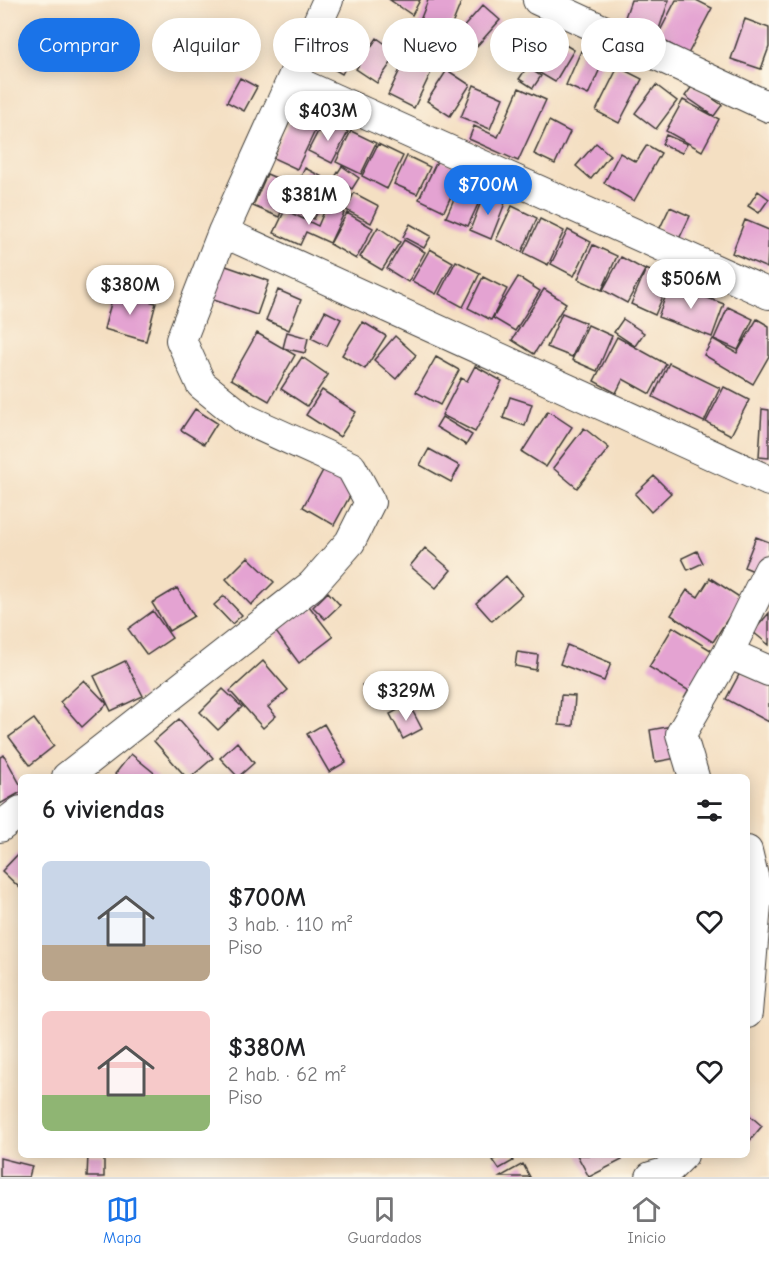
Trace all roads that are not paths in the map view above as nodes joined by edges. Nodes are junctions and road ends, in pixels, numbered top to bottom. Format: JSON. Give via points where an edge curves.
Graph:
{"nodes":[{"id":1,"x":328,"y":0,"type":"edge"},
{"id":2,"x":538,"y":0,"type":"edge"},
{"id":3,"x":292,"y":80,"type":"junction"},
{"id":4,"x":769,"y":107,"type":"edge"},
{"id":5,"x":223,"y":232,"type":"junction"},
{"id":6,"x":769,"y":294,"type":"edge"},
{"id":7,"x":769,"y":481,"type":"edge"},
{"id":8,"x":769,"y":570,"type":"edge"},
{"id":9,"x":728,"y":652,"type":"junction"},
{"id":10,"x":769,"y":671,"type":"edge"},
{"id":11,"x":71,"y":774,"type":"edge"},
{"id":12,"x":693,"y":774,"type":"edge"},
{"id":13,"x":18,"y":813,"type":"edge"},
{"id":14,"x":0,"y":826,"type":"edge"},
{"id":15,"x":750,"y":863,"type":"edge"},
{"id":16,"x":750,"y":977,"type":"edge"},
{"id":17,"x":680,"y":1158,"type":"edge"},
{"id":18,"x":651,"y":1177,"type":"edge"}],
"edges":[{"from":1,"to":3,"type":"street"},
{"from":2,"to":4,"type":"street"},
{"from":3,"to":5,"type":"street"},
{"from":3,"to":6,"type":"street"},
{"from":5,"to":7,"type":"street"},
{"from":5,"to":11,"type":"street","via":[[181,340],[201,384],[243,418],[351,467],[370,502],[350,542],[312,585]]},
{"from":8,"to":9,"type":"street"},
{"from":9,"to":10,"type":"street"},
{"from":9,"to":12,"type":"street","via":[[681,734]]},
{"from":13,"to":14,"type":"street"},
{"from":15,"to":16,"type":"street","via":[[757,892]]},
{"from":17,"to":18,"type":"street","via":[[665,1173]]}]}
